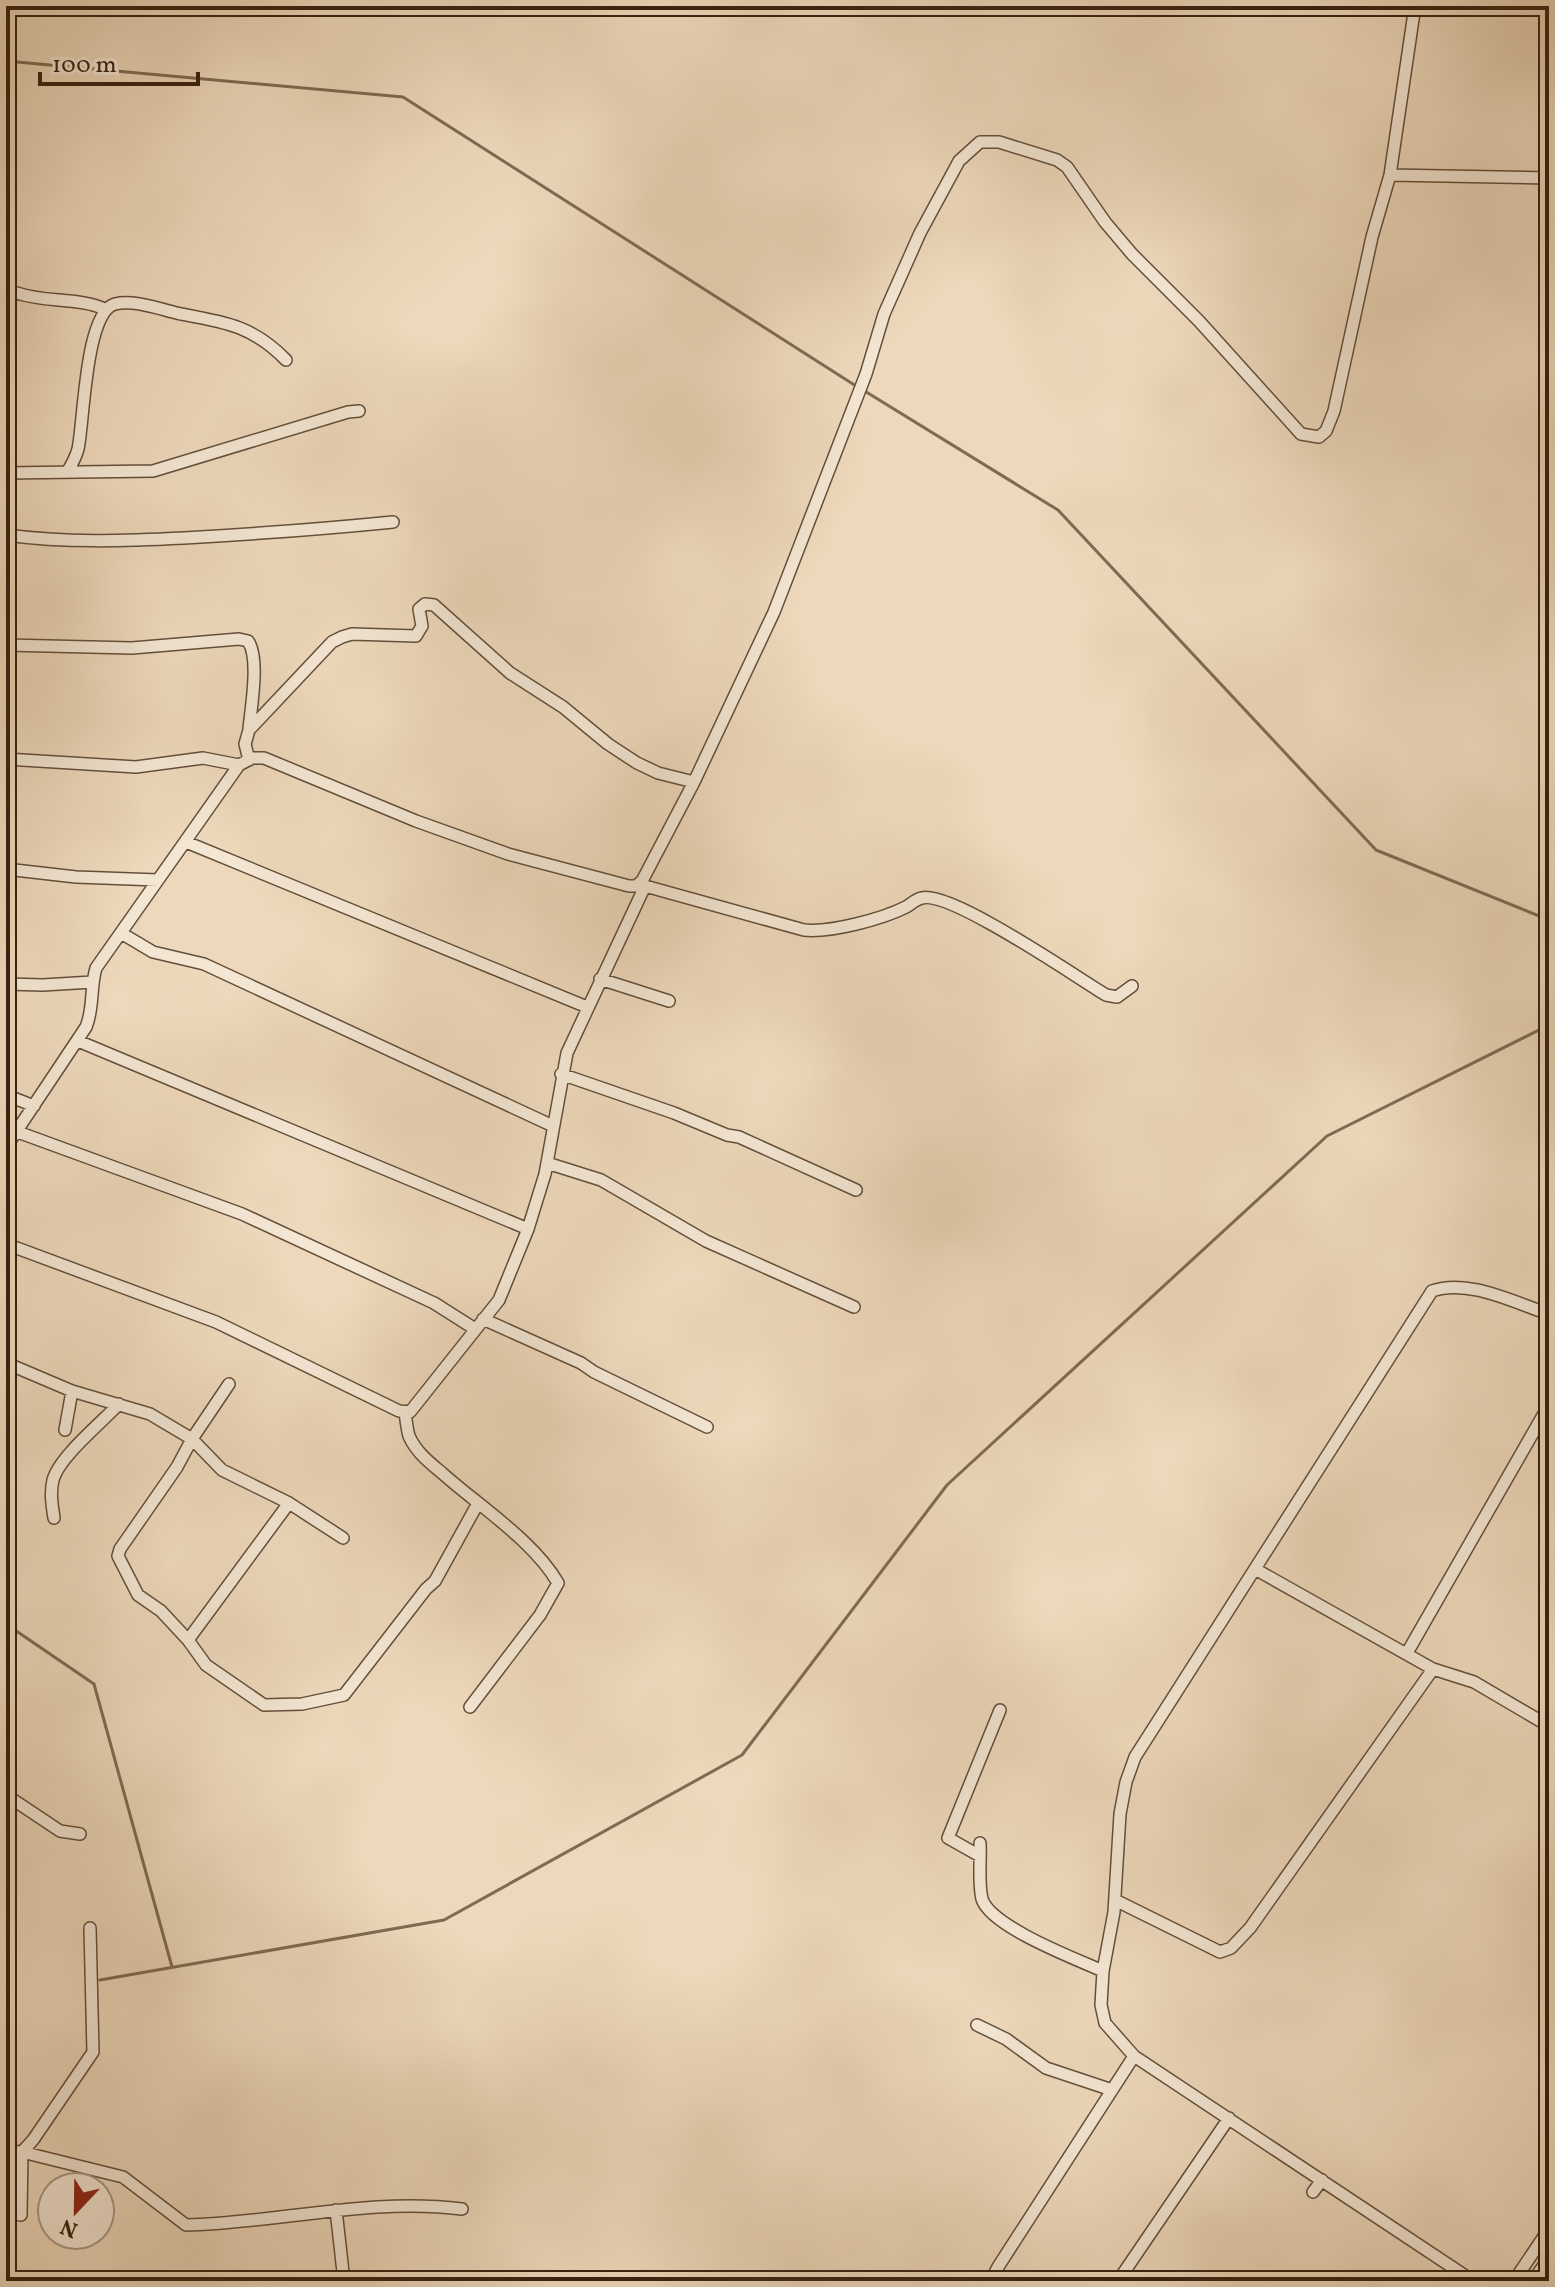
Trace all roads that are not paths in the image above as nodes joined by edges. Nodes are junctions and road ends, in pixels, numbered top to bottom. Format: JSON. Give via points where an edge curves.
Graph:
{"nodes":[{"id":1,"x":1415,"y":6,"type":"edge"},
{"id":2,"x":1390,"y":175,"type":"junction"},
{"id":3,"x":1549,"y":178,"type":"edge"},
{"id":4,"x":6,"y":299,"type":"edge"},
{"id":5,"x":105,"y":309,"type":"junction"},
{"id":6,"x":286,"y":360,"type":"dead end"},
{"id":7,"x":359,"y":411,"type":"dead end"},
{"id":8,"x":68,"y":471,"type":"junction"},
{"id":9,"x":6,"y":473,"type":"edge"},
{"id":10,"x":393,"y":522,"type":"dead end"},
{"id":11,"x":6,"y":535,"type":"edge"},
{"id":12,"x":6,"y":645,"type":"edge"},
{"id":13,"x":249,"y":730,"type":"junction"},
{"id":14,"x":6,"y":759,"type":"edge"},
{"id":15,"x":244,"y":763,"type":"junction"},
{"id":16,"x":694,"y":782,"type":"junction"},
{"id":17,"x":186,"y":842,"type":"junction"},
{"id":18,"x":6,"y":869,"type":"edge"},
{"id":19,"x":158,"y":880,"type":"junction"},
{"id":20,"x":643,"y":883,"type":"junction"},
{"id":21,"x":121,"y":933,"type":"junction"},
{"id":22,"x":600,"y":979,"type":"junction"},
{"id":23,"x":92,"y":982,"type":"junction"},
{"id":24,"x":6,"y":984,"type":"edge"},
{"id":25,"x":1132,"y":986,"type":"dead end"},
{"id":26,"x":669,"y":1001,"type":"dead end"},
{"id":27,"x":587,"y":1007,"type":"junction"},
{"id":28,"x":78,"y":1041,"type":"junction"},
{"id":29,"x":561,"y":1074,"type":"junction"},
{"id":30,"x":6,"y":1095,"type":"edge"},
{"id":31,"x":34,"y":1106,"type":"junction"},
{"id":32,"x":553,"y":1126,"type":"junction"},
{"id":33,"x":15,"y":1131,"type":"junction"},
{"id":34,"x":6,"y":1147,"type":"edge"},
{"id":35,"x":547,"y":1163,"type":"junction"},
{"id":36,"x":856,"y":1190,"type":"dead end"},
{"id":37,"x":528,"y":1229,"type":"junction"},
{"id":38,"x":6,"y":1244,"type":"edge"},
{"id":39,"x":854,"y":1307,"type":"dead end"},
{"id":40,"x":1549,"y":1314,"type":"edge"},
{"id":41,"x":483,"y":1319,"type":"junction"},
{"id":42,"x":475,"y":1329,"type":"junction"},
{"id":43,"x":6,"y":1363,"type":"edge"},
{"id":44,"x":229,"y":1384,"type":"dead end"},
{"id":45,"x":72,"y":1391,"type":"junction"},
{"id":46,"x":119,"y":1404,"type":"junction"},
{"id":47,"x":1549,"y":1405,"type":"edge"},
{"id":48,"x":405,"y":1412,"type":"junction"},
{"id":49,"x":707,"y":1427,"type":"dead end"},
{"id":50,"x":65,"y":1430,"type":"dead end"},
{"id":51,"x":192,"y":1439,"type":"junction"},
{"id":52,"x":289,"y":1503,"type":"junction"},
{"id":53,"x":477,"y":1505,"type":"junction"},
{"id":54,"x":54,"y":1518,"type":"dead end"},
{"id":55,"x":343,"y":1538,"type":"dead end"},
{"id":56,"x":1255,"y":1569,"type":"junction"},
{"id":57,"x":188,"y":1640,"type":"junction"},
{"id":58,"x":1407,"y":1653,"type":"junction"},
{"id":59,"x":1433,"y":1669,"type":"junction"},
{"id":60,"x":470,"y":1707,"type":"dead end"},
{"id":61,"x":1000,"y":1710,"type":"dead end"},
{"id":62,"x":1549,"y":1726,"type":"edge"},
{"id":63,"x":6,"y":1795,"type":"edge"},
{"id":64,"x":80,"y":1834,"type":"dead end"},
{"id":65,"x":980,"y":1843,"type":"dead end"},
{"id":66,"x":980,"y":1856,"type":"junction"},
{"id":67,"x":1115,"y":1900,"type":"junction"},
{"id":68,"x":90,"y":1928,"type":"dead end"},
{"id":69,"x":1103,"y":1971,"type":"junction"},
{"id":70,"x":977,"y":2025,"type":"dead end"},
{"id":71,"x":1134,"y":2056,"type":"junction"},
{"id":72,"x":1112,"y":2090,"type":"junction"},
{"id":73,"x":1229,"y":2118,"type":"junction"},
{"id":74,"x":6,"y":2151,"type":"edge"},
{"id":75,"x":22,"y":2152,"type":"junction"},
{"id":76,"x":1322,"y":2180,"type":"junction"},
{"id":77,"x":1313,"y":2192,"type":"dead end"},
{"id":78,"x":462,"y":2209,"type":"dead end"},
{"id":79,"x":336,"y":2210,"type":"junction"},
{"id":80,"x":6,"y":2212,"type":"edge"},
{"id":81,"x":1549,"y":2229,"type":"edge"},
{"id":82,"x":1549,"y":2258,"type":"edge"},
{"id":83,"x":344,"y":2281,"type":"edge"},
{"id":84,"x":991,"y":2281,"type":"edge"},
{"id":85,"x":1118,"y":2281,"type":"edge"},
{"id":86,"x":1473,"y":2281,"type":"edge"},
{"id":87,"x":1514,"y":2281,"type":"edge"},
{"id":88,"x":1533,"y":2281,"type":"edge"}],
"edges":[{"from":1,"to":2,"type":"street"},
{"from":2,"to":3,"type":"street"},
{"from":2,"to":16,"type":"street","via":[[1334,411],[1326,431],[1310,437],[1301,434],[1132,254],[1067,167],[999,142],[980,142],[969,150],[920,233],[884,314],[774,612]]},
{"from":4,"to":5,"type":"street","via":[[17,293]]},
{"from":5,"to":6,"type":"street","via":[[134,305],[231,323],[268,342]]},
{"from":5,"to":8,"type":"street","via":[[89,365],[77,452]]},
{"from":7,"to":8,"type":"street","via":[[153,471]]},
{"from":8,"to":9,"type":"street"},
{"from":10,"to":11,"type":"street","via":[[120,541]]},
{"from":12,"to":13,"type":"street","via":[[132,648],[248,641],[254,661]]},
{"from":13,"to":15,"type":"street"},
{"from":13,"to":16,"type":"street","via":[[332,642],[352,634],[416,636],[422,626],[419,609],[434,605],[510,673],[627,757],[658,773]]},
{"from":14,"to":15,"type":"street","via":[[136,767],[203,758]]},
{"from":15,"to":17,"type":"street"},
{"from":15,"to":20,"type":"street","via":[[264,758],[508,854],[629,886]]},
{"from":16,"to":20,"type":"street"},
{"from":17,"to":19,"type":"street"},
{"from":17,"to":27,"type":"street"},
{"from":18,"to":19,"type":"street"},
{"from":19,"to":21,"type":"street"},
{"from":20,"to":22,"type":"street"},
{"from":20,"to":25,"type":"street","via":[[820,932],[934,897],[961,907],[1106,995],[1117,997]]},
{"from":21,"to":23,"type":"street"},
{"from":21,"to":32,"type":"street","via":[[153,952],[204,964]]},
{"from":22,"to":26,"type":"street"},
{"from":22,"to":27,"type":"street"},
{"from":23,"to":24,"type":"street"},
{"from":23,"to":28,"type":"street","via":[[90,1016]]},
{"from":27,"to":29,"type":"street"},
{"from":28,"to":31,"type":"street"},
{"from":28,"to":37,"type":"street"},
{"from":29,"to":32,"type":"street"},
{"from":29,"to":36,"type":"street","via":[[739,1137]]},
{"from":30,"to":31,"type":"street"},
{"from":31,"to":33,"type":"street"},
{"from":32,"to":35,"type":"street"},
{"from":33,"to":34,"type":"street"},
{"from":33,"to":42,"type":"street","via":[[242,1214],[434,1303]]},
{"from":35,"to":37,"type":"street"},
{"from":35,"to":39,"type":"street","via":[[601,1180],[706,1241]]},
{"from":37,"to":41,"type":"street","via":[[499,1300]]},
{"from":38,"to":48,"type":"street","via":[[216,1322]]},
{"from":40,"to":56,"type":"street","via":[[1479,1291],[1432,1291]]},
{"from":41,"to":42,"type":"street"},
{"from":41,"to":49,"type":"street"},
{"from":42,"to":48,"type":"street","via":[[415,1409]]},
{"from":43,"to":45,"type":"street"},
{"from":44,"to":51,"type":"street"},
{"from":45,"to":46,"type":"street"},
{"from":45,"to":50,"type":"street"},
{"from":46,"to":51,"type":"street","via":[[150,1414]]},
{"from":46,"to":54,"type":"street","via":[[54,1476]]},
{"from":47,"to":58,"type":"street"},
{"from":48,"to":53,"type":"street","via":[[409,1436],[420,1454]]},
{"from":51,"to":52,"type":"street","via":[[222,1470]]},
{"from":51,"to":57,"type":"street","via":[[118,1556],[138,1595]]},
{"from":52,"to":55,"type":"street"},
{"from":52,"to":57,"type":"street"},
{"from":53,"to":57,"type":"street","via":[[435,1581],[344,1695],[264,1705],[206,1665]]},
{"from":53,"to":60,"type":"street","via":[[523,1540],[558,1583]]},
{"from":56,"to":58,"type":"street"},
{"from":56,"to":67,"type":"street","via":[[1135,1757],[1120,1814]]},
{"from":58,"to":59,"type":"street"},
{"from":59,"to":62,"type":"street","via":[[1474,1682]]},
{"from":59,"to":67,"type":"street","via":[[1231,1948],[1220,1952]]},
{"from":61,"to":66,"type":"street","via":[[948,1838]]},
{"from":63,"to":64,"type":"street","via":[[60,1831]]},
{"from":65,"to":66,"type":"street"},
{"from":66,"to":69,"type":"street","via":[[982,1900],[997,1918]]},
{"from":67,"to":69,"type":"street"},
{"from":68,"to":75,"type":"street","via":[[93,2052]]},
{"from":69,"to":71,"type":"street","via":[[1105,2023]]},
{"from":70,"to":72,"type":"street","via":[[1046,2068]]},
{"from":71,"to":72,"type":"street"},
{"from":71,"to":73,"type":"street"},
{"from":72,"to":84,"type":"street"},
{"from":73,"to":76,"type":"street"},
{"from":73,"to":85,"type":"street"},
{"from":74,"to":75,"type":"street"},
{"from":75,"to":79,"type":"street","via":[[123,2177],[186,2225]]},
{"from":75,"to":80,"type":"street","via":[[21,2215]]},
{"from":76,"to":77,"type":"street"},
{"from":76,"to":86,"type":"street"},
{"from":78,"to":79,"type":"street","via":[[429,2205]]},
{"from":79,"to":83,"type":"street"},
{"from":81,"to":87,"type":"street"},
{"from":82,"to":88,"type":"street"}]}
